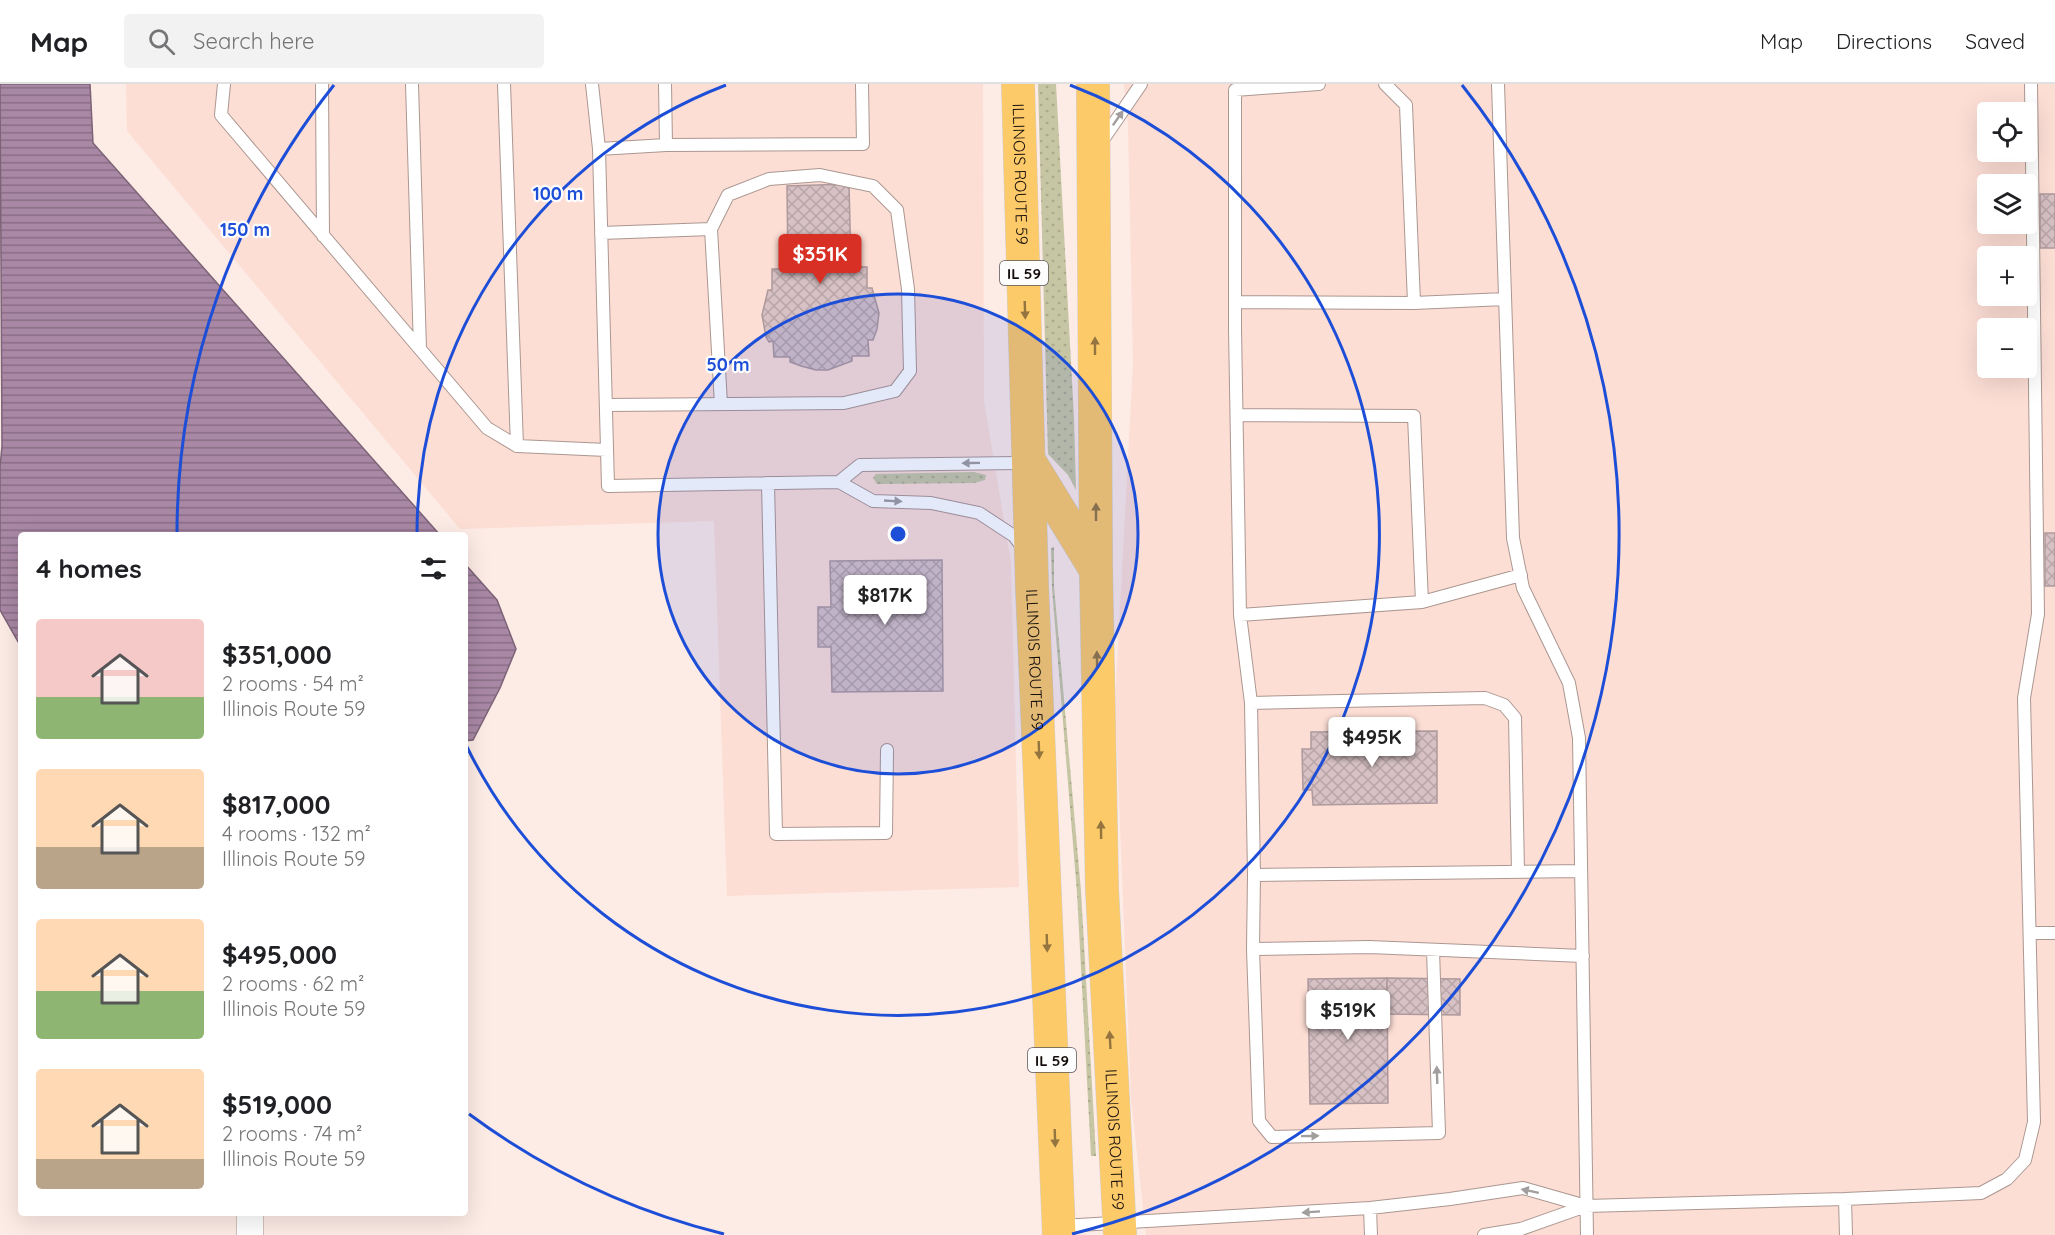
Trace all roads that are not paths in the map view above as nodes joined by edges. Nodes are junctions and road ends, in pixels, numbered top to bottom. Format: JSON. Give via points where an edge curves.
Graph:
{"nodes":[{"id":1,"x":224,"y":84,"type":"edge"},
{"id":2,"x":322,"y":84,"type":"edge"},
{"id":3,"x":412,"y":84,"type":"edge"},
{"id":4,"x":504,"y":84,"type":"edge"},
{"id":5,"x":592,"y":84,"type":"edge"},
{"id":6,"x":665,"y":84,"type":"edge"},
{"id":7,"x":862,"y":84,"type":"edge"},
{"id":8,"x":1018,"y":84,"type":"edge"},
{"id":9,"x":1093,"y":84,"type":"edge"},
{"id":10,"x":1141,"y":84,"type":"edge"},
{"id":11,"x":1319,"y":84,"type":"edge"},
{"id":12,"x":1385,"y":84,"type":"edge"},
{"id":13,"x":1498,"y":84,"type":"edge"},
{"id":14,"x":2031,"y":84,"type":"edge"},
{"id":15,"x":666,"y":146,"type":"junction"},
{"id":16,"x":599,"y":149,"type":"junction"},
{"id":17,"x":1094,"y":151,"type":"junction"},
{"id":18,"x":711,"y":229,"type":"junction"},
{"id":19,"x":601,"y":233,"type":"junction"},
{"id":20,"x":323,"y":236,"type":"junction"},
{"id":21,"x":1505,"y":299,"type":"junction"},
{"id":22,"x":1235,"y":302,"type":"junction"},
{"id":23,"x":1414,"y":303,"type":"junction"},
{"id":24,"x":420,"y":349,"type":"junction"},
{"id":25,"x":721,"y":404,"type":"junction"},
{"id":26,"x":606,"y":405,"type":"junction"},
{"id":27,"x":1237,"y":415,"type":"junction"},
{"id":28,"x":517,"y":446,"type":"junction"},
{"id":29,"x":607,"y":450,"type":"junction"},
{"id":30,"x":1030,"y":463,"type":"junction"},
{"id":31,"x":839,"y":482,"type":"junction"},
{"id":32,"x":768,"y":483,"type":"junction"},
{"id":33,"x":1032,"y":559,"type":"junction"},
{"id":34,"x":1096,"y":570,"type":"junction"},
{"id":35,"x":1521,"y":575,"type":"junction"},
{"id":36,"x":1422,"y":602,"type":"junction"},
{"id":37,"x":1240,"y":615,"type":"junction"},
{"id":38,"x":1251,"y":703,"type":"junction"},
{"id":39,"x":887,"y":750,"type":"dead end"},
{"id":40,"x":1581,"y":871,"type":"junction"},
{"id":41,"x":1518,"y":872,"type":"junction"},
{"id":42,"x":1254,"y":875,"type":"junction"},
{"id":43,"x":2030,"y":933,"type":"junction"},
{"id":44,"x":2055,"y":933,"type":"edge"},
{"id":45,"x":1253,"y":949,"type":"junction"},
{"id":46,"x":1433,"y":950,"type":"junction"},
{"id":47,"x":1583,"y":956,"type":"junction"},
{"id":48,"x":1845,"y":1199,"type":"junction"},
{"id":49,"x":1586,"y":1206,"type":"junction"},
{"id":50,"x":1370,"y":1208,"type":"junction"},
{"id":51,"x":250,"y":1216,"type":"edge"},
{"id":52,"x":1119,"y":1229,"type":"edge"},
{"id":53,"x":1059,"y":1231,"type":"edge"},
{"id":54,"x":250,"y":1235,"type":"edge"},
{"id":55,"x":1371,"y":1235,"type":"edge"},
{"id":56,"x":1484,"y":1235,"type":"edge"},
{"id":57,"x":1587,"y":1235,"type":"edge"},
{"id":58,"x":1845,"y":1235,"type":"edge"}],
"edges":[{"from":1,"to":20,"type":"lane","via":[[221,115]]},
{"from":2,"to":20,"type":"lane"},
{"from":3,"to":24,"type":"lane"},
{"from":4,"to":28,"type":"lane"},
{"from":5,"to":16,"type":"lane"},
{"from":6,"to":15,"type":"lane"},
{"from":7,"to":15,"type":"lane","via":[[862,144]]},
{"from":8,"to":30,"type":"main road","name":"ILLINOIS ROUTE 59","number":"IL 59","one_way":true},
{"from":9,"to":17,"type":"main road","name":"ILLINOIS ROUTE 59"},
{"from":17,"to":10,"type":"lane","one_way":true},
{"from":11,"to":22,"type":"lane","via":[[1235,90]]},
{"from":12,"to":23,"type":"lane","via":[[1406,105]]},
{"from":13,"to":21,"type":"lane"},
{"from":14,"to":43,"type":"lane","via":[[2038,614],[2024,698]]},
{"from":15,"to":16,"type":"lane"},
{"from":16,"to":19,"type":"lane"},
{"from":34,"to":17,"type":"main road","name":"ILLINOIS ROUTE 59","one_way":true},
{"from":18,"to":19,"type":"lane"},
{"from":18,"to":25,"type":"lane"},
{"from":18,"to":25,"type":"lane","via":[[728,195],[769,179],[820,175],[873,186],[897,210],[908,289],[910,371],[895,391],[844,403]]},
{"from":19,"to":26,"type":"lane"},
{"from":20,"to":24,"type":"lane"},
{"from":21,"to":23,"type":"lane"},
{"from":21,"to":35,"type":"lane","via":[[1513,538]]},
{"from":22,"to":23,"type":"lane"},
{"from":22,"to":27,"type":"lane"},
{"from":24,"to":28,"type":"lane","via":[[487,428]]},
{"from":25,"to":26,"type":"lane"},
{"from":26,"to":29,"type":"lane"},
{"from":27,"to":36,"type":"lane","via":[[1414,416]]},
{"from":27,"to":37,"type":"lane"},
{"from":28,"to":29,"type":"lane"},
{"from":29,"to":32,"type":"lane","via":[[608,486]]},
{"from":30,"to":31,"type":"lane","one_way":true,"via":[[860,465]]},
{"from":30,"to":33,"type":"main road","name":"ILLINOIS ROUTE 59","number":"IL 59"},
{"from":30,"to":34,"type":"main road"},
{"from":31,"to":32,"type":"lane"},
{"from":31,"to":33,"type":"lane","one_way":true,"via":[[873,501],[932,503],[979,513],[1014,536]]},
{"from":32,"to":39,"type":"lane","via":[[776,834],[886,833]]},
{"from":33,"to":53,"type":"main road","name":"ILLINOIS ROUTE 59","number":"IL 59","one_way":true},
{"from":52,"to":34,"type":"main road","name":"ILLINOIS ROUTE 59","one_way":true,"via":[[1102,889]]},
{"from":35,"to":36,"type":"lane"},
{"from":35,"to":40,"type":"lane","via":[[1523,588],[1569,683],[1580,738]]},
{"from":36,"to":37,"type":"lane"},
{"from":37,"to":38,"type":"lane"},
{"from":38,"to":41,"type":"lane","via":[[1485,698],[1504,705],[1515,718]]},
{"from":38,"to":42,"type":"lane"},
{"from":40,"to":41,"type":"lane"},
{"from":40,"to":47,"type":"lane"},
{"from":41,"to":42,"type":"lane"},
{"from":42,"to":45,"type":"lane"},
{"from":43,"to":44,"type":"lane"},
{"from":43,"to":48,"type":"lane","via":[[2034,1122],[2025,1160],[2007,1179],[1981,1193]]},
{"from":45,"to":46,"type":"lane"},
{"from":45,"to":46,"type":"lane","one_way":true,"via":[[1259,1121],[1272,1137],[1438,1133]]},
{"from":46,"to":47,"type":"lane"},
{"from":47,"to":49,"type":"lane"},
{"from":48,"to":49,"type":"lane"},
{"from":48,"to":58,"type":"lane"},
{"from":49,"to":50,"type":"lane","one_way":true,"via":[[1523,1188]]},
{"from":49,"to":56,"type":"lane","via":[[1521,1229]]},
{"from":49,"to":57,"type":"lane"},
{"from":50,"to":52,"type":"lane","one_way":true},
{"from":50,"to":55,"type":"lane"},
{"from":51,"to":54,"type":"street"},
{"from":52,"to":53,"type":"lane"}]}
